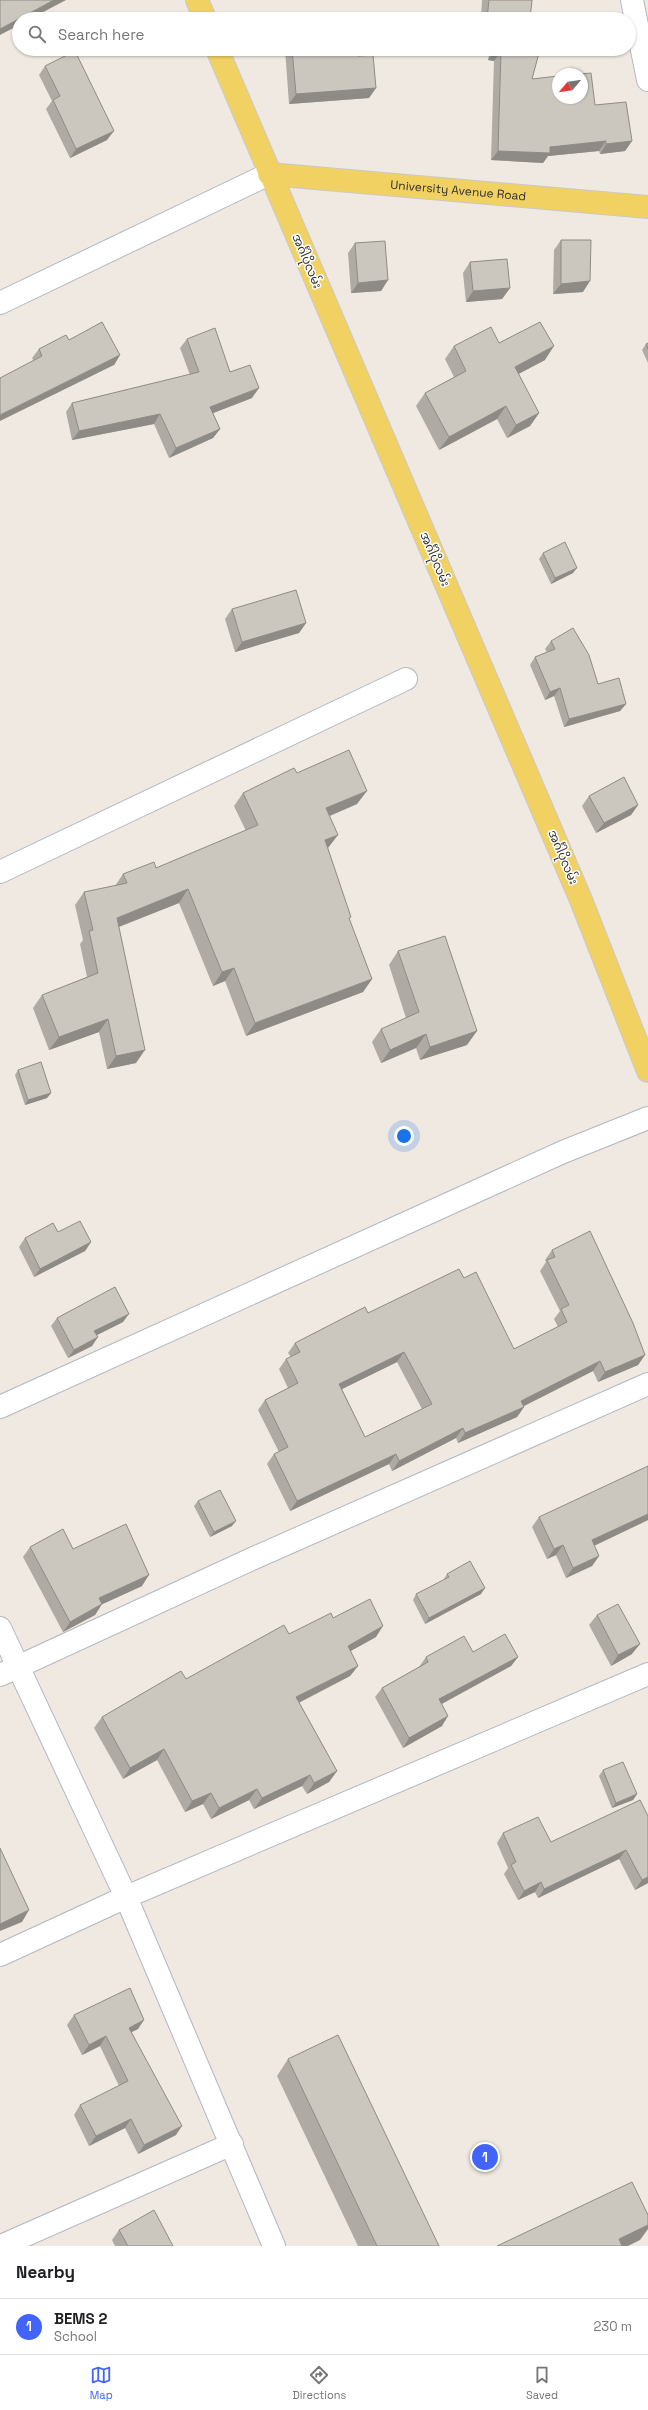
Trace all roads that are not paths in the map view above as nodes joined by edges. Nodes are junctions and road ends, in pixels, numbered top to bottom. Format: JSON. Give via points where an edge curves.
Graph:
{"nodes":[{"id":1,"x":197,"y":0,"type":"edge"},
{"id":2,"x":632,"y":0,"type":"edge"},
{"id":3,"x":202,"y":12,"type":"edge"},
{"id":4,"x":634,"y":12,"type":"edge"},
{"id":5,"x":636,"y":20,"type":"edge"},
{"id":6,"x":220,"y":56,"type":"edge"},
{"id":7,"x":648,"y":80,"type":"edge"},
{"id":8,"x":269,"y":174,"type":"junction"},
{"id":9,"x":648,"y":206,"type":"edge"},
{"id":10,"x":0,"y":303,"type":"edge"},
{"id":11,"x":406,"y":679,"type":"dead end"},
{"id":12,"x":0,"y":872,"type":"edge"},
{"id":13,"x":648,"y":1071,"type":"edge"},
{"id":14,"x":648,"y":1118,"type":"edge"},
{"id":15,"x":648,"y":1384,"type":"edge"},
{"id":16,"x":0,"y":1407,"type":"edge"},
{"id":17,"x":0,"y":1628,"type":"edge"},
{"id":18,"x":8,"y":1671,"type":"edge"},
{"id":19,"x":648,"y":1674,"type":"edge"},
{"id":20,"x":126,"y":1897,"type":"junction"},
{"id":21,"x":0,"y":1955,"type":"edge"},
{"id":22,"x":232,"y":2144,"type":"junction"},
{"id":23,"x":1,"y":2246,"type":"edge"},
{"id":24,"x":274,"y":2246,"type":"edge"}],
"edges":[{"from":1,"to":3,"type":"main road"},
{"from":2,"to":4,"type":"street"},
{"from":5,"to":7,"type":"street"},
{"from":6,"to":8,"type":"main road","name":"အင်္ဂါပိုလမ်း"},
{"from":8,"to":9,"type":"main road","name":"University Avenue Road"},
{"from":8,"to":10,"type":"street"},
{"from":8,"to":13,"type":"main road","name":"အင်္ဂါပိုလမ်း","via":[[582,900]]},
{"from":11,"to":12,"type":"street"},
{"from":14,"to":16,"type":"street","via":[[563,1152]]},
{"from":15,"to":18,"type":"street","via":[[254,1558]]},
{"from":17,"to":18,"type":"street"},
{"from":18,"to":20,"type":"street"},
{"from":19,"to":20,"type":"street"},
{"from":20,"to":21,"type":"street"},
{"from":20,"to":22,"type":"street"},
{"from":22,"to":23,"type":"street"},
{"from":22,"to":24,"type":"street"}]}
